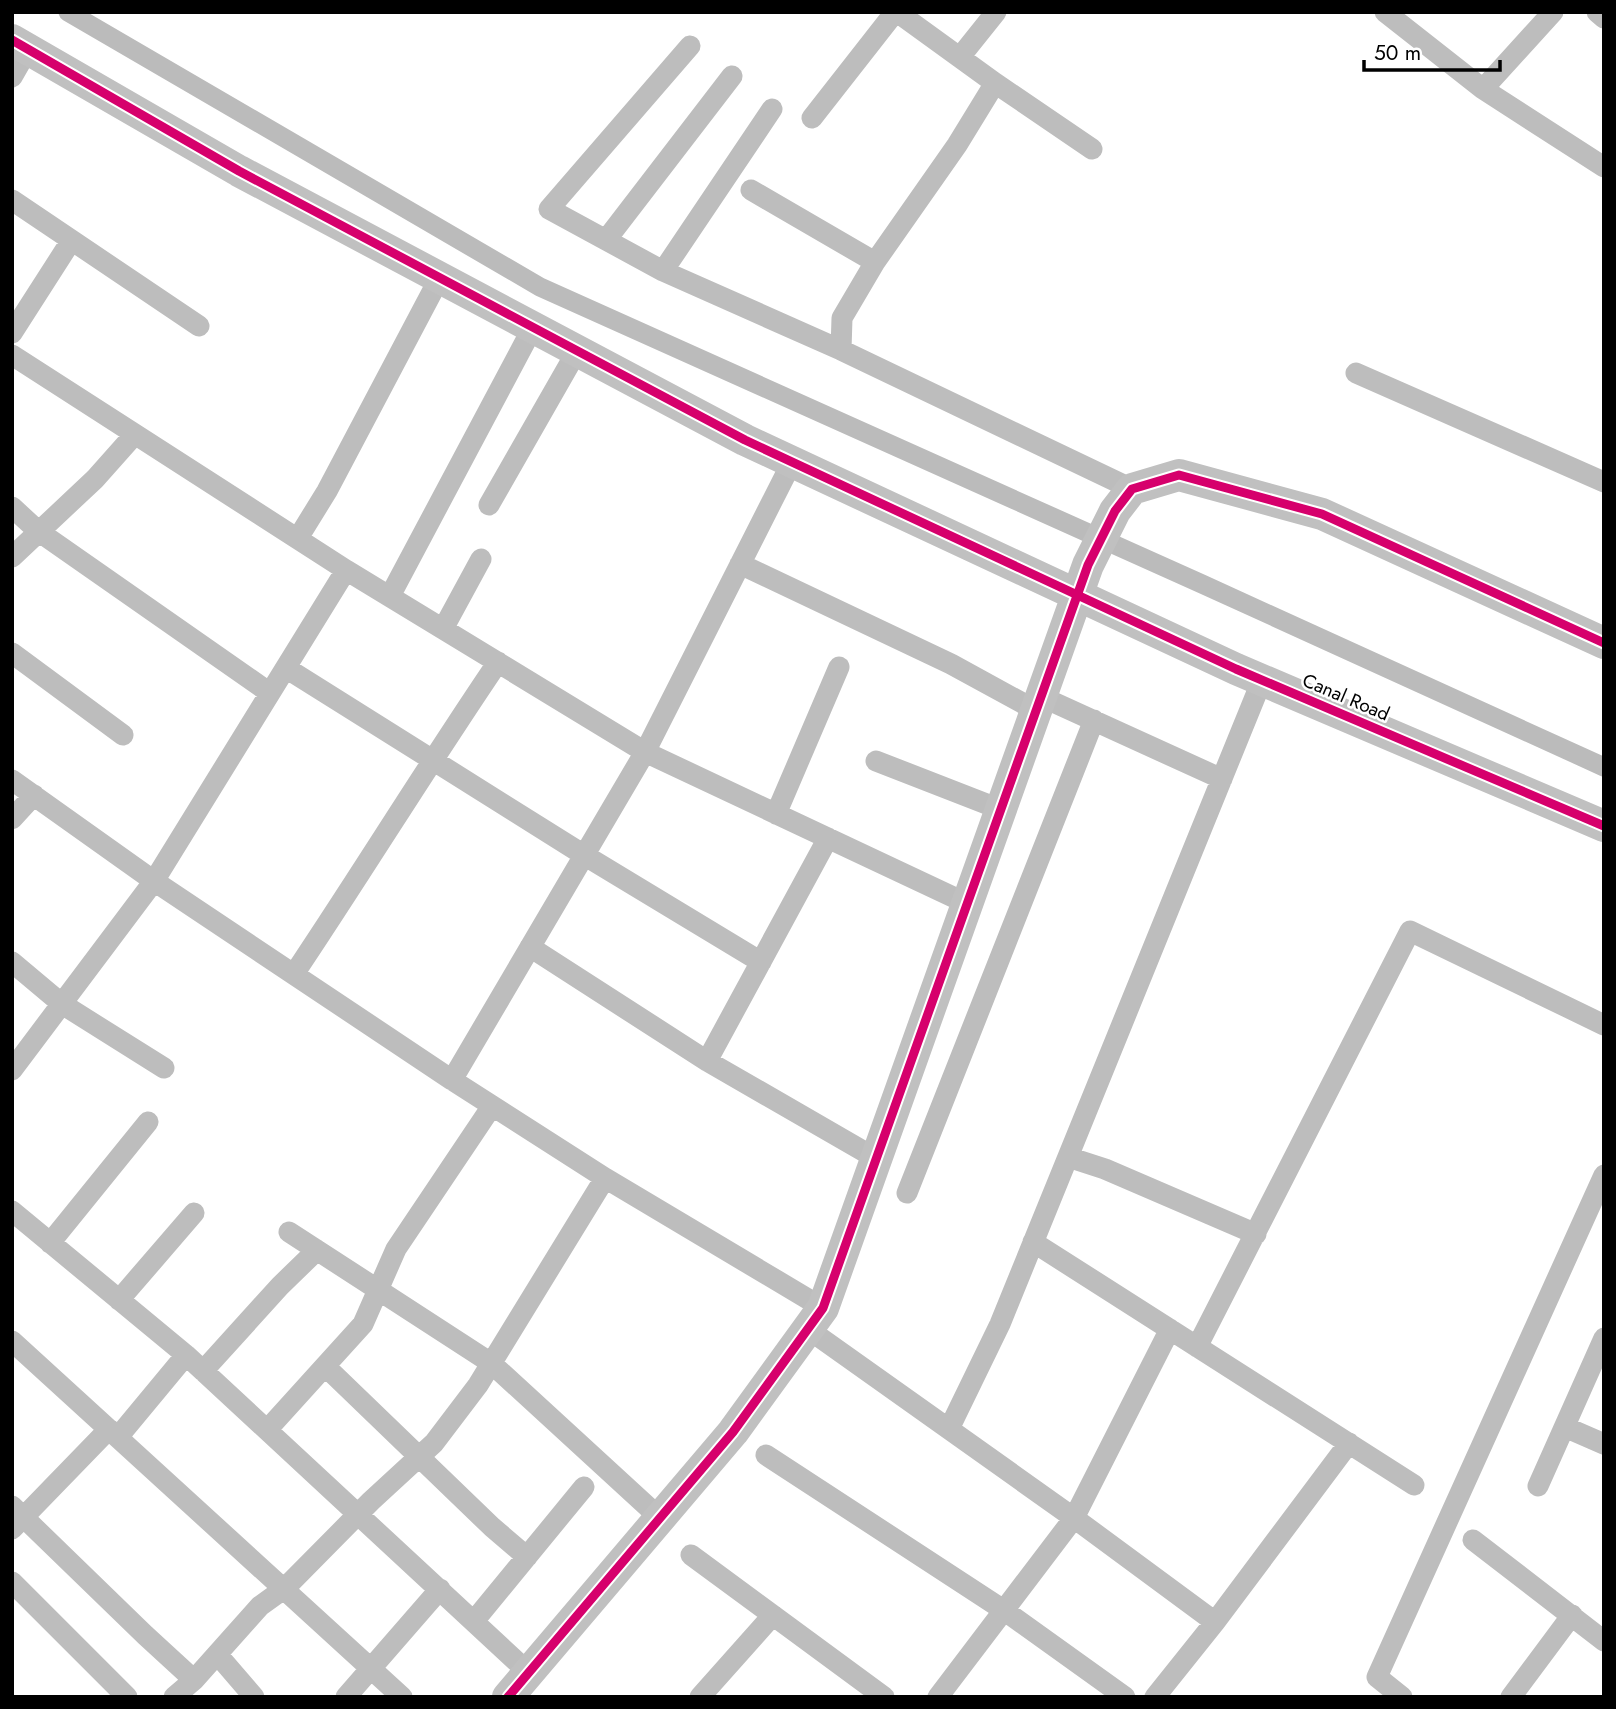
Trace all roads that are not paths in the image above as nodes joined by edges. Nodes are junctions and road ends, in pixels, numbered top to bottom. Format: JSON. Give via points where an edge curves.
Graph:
{"nodes":[{"id":1,"x":896,"y":12,"type":"edge"},
{"id":2,"x":996,"y":12,"type":"edge"},
{"id":3,"x":1385,"y":12,"type":"edge"},
{"id":4,"x":1553,"y":12,"type":"edge"},
{"id":5,"x":1597,"y":12,"type":"edge"},
{"id":6,"x":1604,"y":18,"type":"edge"},
{"id":7,"x":20,"y":44,"type":"edge"},
{"id":8,"x":690,"y":46,"type":"dead end"},
{"id":9,"x":960,"y":57,"type":"junction"},
{"id":10,"x":732,"y":76,"type":"dead end"},
{"id":11,"x":12,"y":77,"type":"edge"},
{"id":12,"x":995,"y":83,"type":"junction"},
{"id":13,"x":1483,"y":89,"type":"junction"},
{"id":14,"x":772,"y":109,"type":"dead end"},
{"id":15,"x":811,"y":118,"type":"dead end"},
{"id":16,"x":1092,"y":149,"type":"dead end"},
{"id":17,"x":1604,"y":167,"type":"edge"},
{"id":18,"x":751,"y":190,"type":"dead end"},
{"id":19,"x":12,"y":200,"type":"edge"},
{"id":20,"x":71,"y":240,"type":"junction"},
{"id":21,"x":606,"y":240,"type":"junction"},
{"id":22,"x":875,"y":262,"type":"junction"},
{"id":23,"x":663,"y":271,"type":"junction"},
{"id":24,"x":440,"y":277,"type":"junction"},
{"id":25,"x":199,"y":326,"type":"dead end"},
{"id":26,"x":533,"y":327,"type":"junction"},
{"id":27,"x":12,"y":333,"type":"edge"},
{"id":28,"x":577,"y":351,"type":"junction"},
{"id":29,"x":841,"y":351,"type":"junction"},
{"id":30,"x":12,"y":355,"type":"edge"},
{"id":31,"x":1356,"y":373,"type":"dead end"},
{"id":32,"x":135,"y":434,"type":"junction"},
{"id":33,"x":793,"y":460,"type":"junction"},
{"id":34,"x":1604,"y":482,"type":"edge"},
{"id":35,"x":1124,"y":500,"type":"junction"},
{"id":36,"x":489,"y":505,"type":"dead end"},
{"id":37,"x":12,"y":507,"type":"edge"},
{"id":38,"x":38,"y":531,"type":"junction"},
{"id":39,"x":298,"y":538,"type":"junction"},
{"id":40,"x":12,"y":557,"type":"edge"},
{"id":41,"x":481,"y":559,"type":"dead end"},
{"id":42,"x":740,"y":564,"type":"junction"},
{"id":43,"x":346,"y":570,"type":"junction"},
{"id":44,"x":1077,"y":594,"type":"junction"},
{"id":45,"x":390,"y":596,"type":"junction"},
{"id":46,"x":443,"y":629,"type":"junction"},
{"id":47,"x":1604,"y":643,"type":"edge"},
{"id":48,"x":12,"y":653,"type":"edge"},
{"id":49,"x":498,"y":662,"type":"junction"},
{"id":50,"x":839,"y":667,"type":"dead end"},
{"id":51,"x":286,"y":668,"type":"junction"},
{"id":52,"x":1262,"y":680,"type":"junction"},
{"id":53,"x":270,"y":693,"type":"junction"},
{"id":54,"x":1040,"y":704,"type":"junction"},
{"id":55,"x":1094,"y":720,"type":"junction"},
{"id":56,"x":122,"y":734,"type":"dead end"},
{"id":57,"x":645,"y":752,"type":"junction"},
{"id":58,"x":432,"y":759,"type":"junction"},
{"id":59,"x":876,"y":761,"type":"dead end"},
{"id":60,"x":1222,"y":779,"type":"junction"},
{"id":61,"x":12,"y":780,"type":"edge"},
{"id":62,"x":34,"y":796,"type":"junction"},
{"id":63,"x":1002,"y":810,"type":"junction"},
{"id":64,"x":776,"y":814,"type":"junction"},
{"id":65,"x":12,"y":819,"type":"edge"},
{"id":66,"x":1604,"y":826,"type":"edge"},
{"id":67,"x":828,"y":838,"type":"junction"},
{"id":68,"x":584,"y":855,"type":"junction"},
{"id":69,"x":154,"y":881,"type":"junction"},
{"id":70,"x":968,"y":904,"type":"junction"},
{"id":71,"x":530,"y":947,"type":"junction"},
{"id":72,"x":12,"y":962,"type":"edge"},
{"id":73,"x":761,"y":962,"type":"junction"},
{"id":74,"x":294,"y":974,"type":"junction"},
{"id":75,"x":62,"y":1004,"type":"junction"},
{"id":76,"x":1604,"y":1025,"type":"edge"},
{"id":77,"x":707,"y":1060,"type":"junction"},
{"id":78,"x":164,"y":1068,"type":"dead end"},
{"id":79,"x":12,"y":1070,"type":"edge"},
{"id":80,"x":452,"y":1080,"type":"junction"},
{"id":81,"x":492,"y":1106,"type":"junction"},
{"id":82,"x":148,"y":1122,"type":"dead end"},
{"id":83,"x":1068,"y":1157,"type":"junction"},
{"id":84,"x":877,"y":1159,"type":"junction"},
{"id":85,"x":1604,"y":1175,"type":"edge"},
{"id":86,"x":605,"y":1178,"type":"junction"},
{"id":87,"x":908,"y":1193,"type":"dead end"},
{"id":88,"x":12,"y":1211,"type":"edge"},
{"id":89,"x":194,"y":1213,"type":"dead end"},
{"id":90,"x":289,"y":1232,"type":"dead end"},
{"id":91,"x":1256,"y":1234,"type":"junction"},
{"id":92,"x":1033,"y":1242,"type":"junction"},
{"id":93,"x":50,"y":1243,"type":"junction"},
{"id":94,"x":317,"y":1250,"type":"junction"},
{"id":95,"x":379,"y":1292,"type":"junction"},
{"id":96,"x":119,"y":1300,"type":"junction"},
{"id":97,"x":816,"y":1319,"type":"junction"},
{"id":98,"x":1170,"y":1329,"type":"junction"},
{"id":99,"x":1604,"y":1338,"type":"edge"},
{"id":100,"x":12,"y":1340,"type":"edge"},
{"id":101,"x":1198,"y":1347,"type":"junction"},
{"id":102,"x":186,"y":1355,"type":"junction"},
{"id":103,"x":491,"y":1363,"type":"junction"},
{"id":104,"x":326,"y":1367,"type":"junction"},
{"id":105,"x":203,"y":1371,"type":"junction"},
{"id":106,"x":1565,"y":1427,"type":"junction"},
{"id":107,"x":949,"y":1429,"type":"junction"},
{"id":108,"x":267,"y":1430,"type":"junction"},
{"id":109,"x":114,"y":1433,"type":"junction"},
{"id":110,"x":1349,"y":1443,"type":"junction"},
{"id":111,"x":1604,"y":1444,"type":"edge"},
{"id":112,"x":766,"y":1455,"type":"dead end"},
{"id":113,"x":419,"y":1457,"type":"junction"},
{"id":114,"x":1414,"y":1485,"type":"dead end"},
{"id":115,"x":1538,"y":1486,"type":"dead end"},
{"id":116,"x":584,"y":1487,"type":"dead end"},
{"id":117,"x":359,"y":1513,"type":"junction"},
{"id":118,"x":16,"y":1517,"type":"edge"},
{"id":119,"x":660,"y":1518,"type":"junction"},
{"id":120,"x":1074,"y":1518,"type":"junction"},
{"id":121,"x":1473,"y":1540,"type":"dead end"},
{"id":122,"x":691,"y":1555,"type":"dead end"},
{"id":123,"x":527,"y":1557,"type":"junction"},
{"id":124,"x":12,"y":1582,"type":"edge"},
{"id":125,"x":285,"y":1588,"type":"junction"},
{"id":126,"x":440,"y":1589,"type":"junction"},
{"id":127,"x":1005,"y":1611,"type":"junction"},
{"id":128,"x":773,"y":1615,"type":"junction"},
{"id":129,"x":1572,"y":1615,"type":"junction"},
{"id":130,"x":474,"y":1621,"type":"junction"},
{"id":131,"x":1215,"y":1622,"type":"junction"},
{"id":132,"x":1604,"y":1641,"type":"edge"},
{"id":133,"x":217,"y":1654,"type":"junction"},
{"id":134,"x":373,"y":1669,"type":"junction"},
{"id":135,"x":529,"y":1673,"type":"junction"},
{"id":136,"x":194,"y":1680,"type":"junction"},
{"id":137,"x":127,"y":1697,"type":"edge"},
{"id":138,"x":174,"y":1697,"type":"edge"},
{"id":139,"x":254,"y":1697,"type":"edge"},
{"id":140,"x":346,"y":1697,"type":"edge"},
{"id":141,"x":402,"y":1697,"type":"edge"},
{"id":142,"x":509,"y":1697,"type":"edge"},
{"id":143,"x":700,"y":1697,"type":"edge"},
{"id":144,"x":884,"y":1697,"type":"edge"},
{"id":145,"x":938,"y":1697,"type":"edge"},
{"id":146,"x":1125,"y":1697,"type":"edge"},
{"id":147,"x":1155,"y":1697,"type":"edge"},
{"id":148,"x":1402,"y":1697,"type":"edge"},
{"id":149,"x":1511,"y":1697,"type":"edge"}],
"edges":[{"from":1,"to":9,"type":"street"},
{"from":1,"to":15,"type":"street"},
{"from":2,"to":9,"type":"street"},
{"from":3,"to":13,"type":"street"},
{"from":4,"to":13,"type":"street"},
{"from":5,"to":6,"type":"street"},
{"from":7,"to":11,"type":"street"},
{"from":7,"to":24,"type":"street","name":"Canal Road","via":[[239,171]]},
{"from":8,"to":21,"type":"street","via":[[549,209]]},
{"from":9,"to":12,"type":"street"},
{"from":10,"to":21,"type":"street"},
{"from":12,"to":16,"type":"street"},
{"from":12,"to":22,"type":"street"},
{"from":13,"to":17,"type":"street"},
{"from":14,"to":23,"type":"street"},
{"from":18,"to":22,"type":"street"},
{"from":19,"to":20,"type":"street"},
{"from":20,"to":25,"type":"street"},
{"from":20,"to":27,"type":"street"},
{"from":21,"to":23,"type":"street"},
{"from":22,"to":29,"type":"street","via":[[842,318]]},
{"from":23,"to":29,"type":"street"},
{"from":24,"to":26,"type":"street","name":"Canal Road"},
{"from":24,"to":39,"type":"street"},
{"from":26,"to":28,"type":"street","name":"Canal Road"},
{"from":26,"to":45,"type":"street"},
{"from":28,"to":33,"type":"street","name":"Canal Road","via":[[745,440]]},
{"from":28,"to":36,"type":"street"},
{"from":29,"to":35,"type":"street"},
{"from":30,"to":32,"type":"street"},
{"from":31,"to":34,"type":"street"},
{"from":32,"to":38,"type":"street","via":[[95,479]]},
{"from":32,"to":39,"type":"street"},
{"from":33,"to":42,"type":"street"},
{"from":33,"to":44,"type":"street","name":"Canal Road"},
{"from":35,"to":44,"type":"street"},
{"from":35,"to":47,"type":"street","via":[[1179,475],[1322,514]]},
{"from":37,"to":38,"type":"street"},
{"from":38,"to":40,"type":"street"},
{"from":38,"to":53,"type":"street"},
{"from":39,"to":43,"type":"street"},
{"from":41,"to":46,"type":"street"},
{"from":42,"to":54,"type":"street"},
{"from":42,"to":57,"type":"street"},
{"from":43,"to":45,"type":"street"},
{"from":43,"to":51,"type":"street"},
{"from":44,"to":52,"type":"street","name":"Canal Road"},
{"from":44,"to":54,"type":"street"},
{"from":45,"to":46,"type":"street"},
{"from":46,"to":49,"type":"street"},
{"from":48,"to":56,"type":"street"},
{"from":49,"to":57,"type":"street"},
{"from":49,"to":58,"type":"street"},
{"from":50,"to":64,"type":"street"},
{"from":51,"to":53,"type":"street"},
{"from":51,"to":58,"type":"street"},
{"from":52,"to":60,"type":"street"},
{"from":52,"to":66,"type":"street","name":"Canal Road"},
{"from":53,"to":69,"type":"street"},
{"from":54,"to":55,"type":"street"},
{"from":54,"to":63,"type":"street"},
{"from":55,"to":60,"type":"street"},
{"from":55,"to":87,"type":"street"},
{"from":57,"to":64,"type":"street"},
{"from":57,"to":68,"type":"street"},
{"from":58,"to":68,"type":"street"},
{"from":58,"to":74,"type":"street"},
{"from":59,"to":63,"type":"street"},
{"from":60,"to":83,"type":"street"},
{"from":61,"to":62,"type":"street"},
{"from":62,"to":65,"type":"street"},
{"from":62,"to":69,"type":"street"},
{"from":63,"to":70,"type":"street"},
{"from":64,"to":67,"type":"street"},
{"from":67,"to":70,"type":"street"},
{"from":67,"to":73,"type":"street"},
{"from":68,"to":71,"type":"street"},
{"from":68,"to":73,"type":"street"},
{"from":69,"to":74,"type":"street"},
{"from":69,"to":75,"type":"street"},
{"from":70,"to":84,"type":"street"},
{"from":71,"to":77,"type":"street"},
{"from":71,"to":80,"type":"street"},
{"from":72,"to":75,"type":"street"},
{"from":73,"to":77,"type":"street"},
{"from":74,"to":80,"type":"street"},
{"from":75,"to":78,"type":"street"},
{"from":75,"to":79,"type":"street"},
{"from":76,"to":91,"type":"street","via":[[1410,932]]},
{"from":77,"to":84,"type":"street"},
{"from":80,"to":81,"type":"street"},
{"from":81,"to":86,"type":"street"},
{"from":81,"to":95,"type":"street","via":[[396,1249]]},
{"from":82,"to":93,"type":"street"},
{"from":83,"to":91,"type":"street"},
{"from":83,"to":92,"type":"street"},
{"from":84,"to":97,"type":"street"},
{"from":85,"to":148,"type":"street","via":[[1377,1677]]},
{"from":86,"to":97,"type":"street"},
{"from":86,"to":103,"type":"street"},
{"from":88,"to":93,"type":"street"},
{"from":89,"to":96,"type":"street"},
{"from":90,"to":94,"type":"street"},
{"from":91,"to":101,"type":"street"},
{"from":92,"to":98,"type":"street"},
{"from":92,"to":107,"type":"street"},
{"from":93,"to":96,"type":"street"},
{"from":94,"to":95,"type":"street"},
{"from":94,"to":105,"type":"street"},
{"from":95,"to":103,"type":"street"},
{"from":95,"to":104,"type":"street","via":[[363,1324]]},
{"from":96,"to":102,"type":"street"},
{"from":97,"to":107,"type":"street"},
{"from":97,"to":119,"type":"street","via":[[733,1432]]},
{"from":98,"to":101,"type":"street"},
{"from":98,"to":120,"type":"street"},
{"from":99,"to":106,"type":"street"},
{"from":100,"to":109,"type":"street"},
{"from":101,"to":110,"type":"street"},
{"from":102,"to":105,"type":"street"},
{"from":102,"to":109,"type":"street"},
{"from":103,"to":113,"type":"street"},
{"from":103,"to":119,"type":"street"},
{"from":104,"to":108,"type":"street"},
{"from":104,"to":113,"type":"street"},
{"from":105,"to":108,"type":"street"},
{"from":106,"to":111,"type":"street"},
{"from":106,"to":115,"type":"street"},
{"from":107,"to":120,"type":"street"},
{"from":108,"to":117,"type":"street"},
{"from":109,"to":118,"type":"street"},
{"from":109,"to":125,"type":"street"},
{"from":110,"to":114,"type":"street"},
{"from":110,"to":131,"type":"street"},
{"from":112,"to":127,"type":"street"},
{"from":113,"to":117,"type":"street"},
{"from":113,"to":123,"type":"street"},
{"from":116,"to":123,"type":"street"},
{"from":117,"to":125,"type":"street"},
{"from":117,"to":126,"type":"street"},
{"from":118,"to":136,"type":"street"},
{"from":119,"to":135,"type":"street"},
{"from":120,"to":127,"type":"street"},
{"from":120,"to":131,"type":"street"},
{"from":121,"to":129,"type":"street"},
{"from":122,"to":128,"type":"street"},
{"from":123,"to":130,"type":"street"},
{"from":124,"to":137,"type":"street"},
{"from":125,"to":133,"type":"street","via":[[260,1606]]},
{"from":125,"to":134,"type":"street"},
{"from":126,"to":130,"type":"street"},
{"from":126,"to":134,"type":"street"},
{"from":127,"to":145,"type":"street"},
{"from":127,"to":146,"type":"street"},
{"from":128,"to":143,"type":"street"},
{"from":128,"to":144,"type":"street"},
{"from":129,"to":132,"type":"street"},
{"from":129,"to":149,"type":"street"},
{"from":130,"to":135,"type":"street"},
{"from":131,"to":147,"type":"street"},
{"from":133,"to":136,"type":"street"},
{"from":133,"to":139,"type":"street"},
{"from":134,"to":140,"type":"street"},
{"from":134,"to":141,"type":"street"},
{"from":135,"to":142,"type":"street"},
{"from":136,"to":138,"type":"street"}]}
